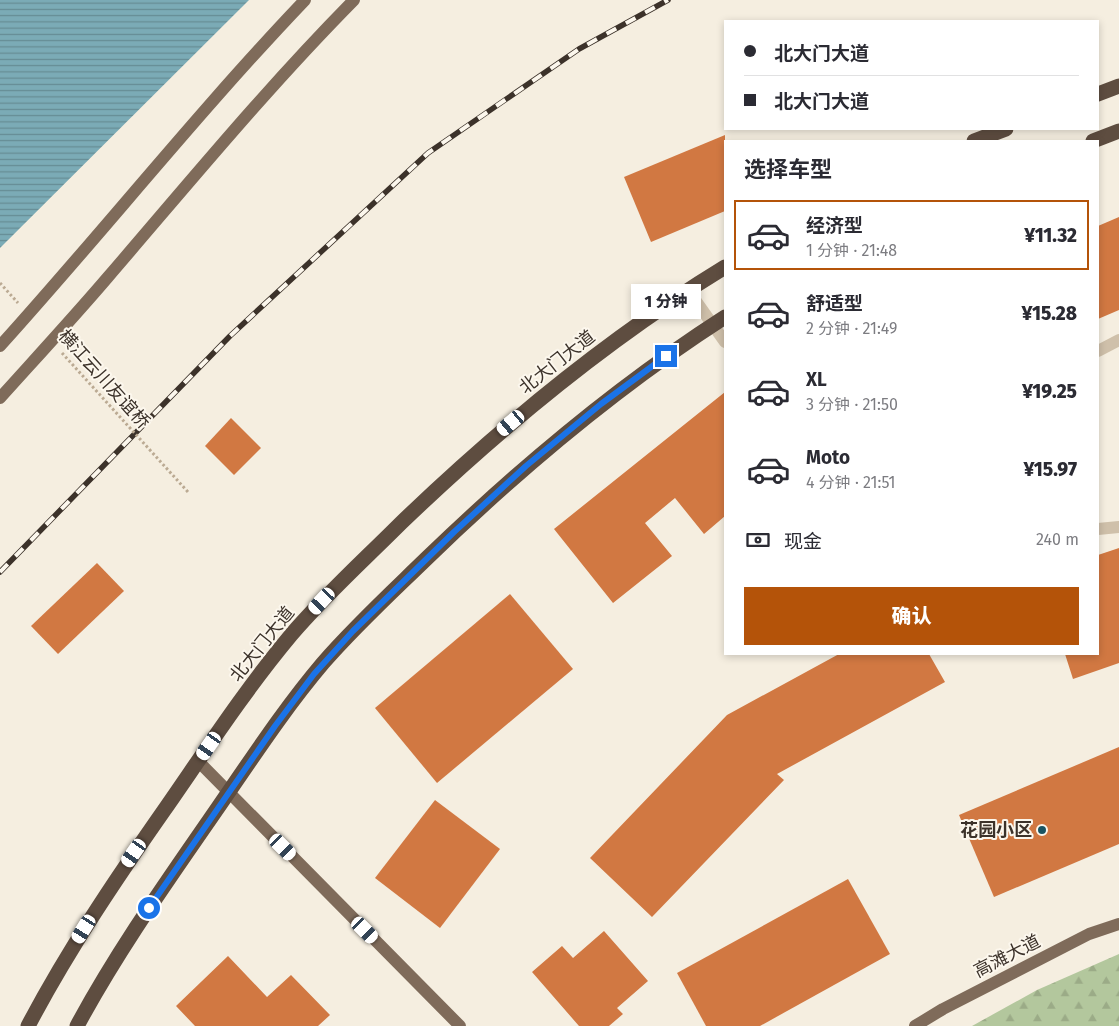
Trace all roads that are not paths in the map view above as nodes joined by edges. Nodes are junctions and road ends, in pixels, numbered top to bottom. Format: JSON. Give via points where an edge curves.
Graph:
{"nodes":[{"id":1,"x":306,"y":0,"type":"edge"},
{"id":2,"x":354,"y":0,"type":"edge"},
{"id":3,"x":1119,"y":86,"type":"edge"},
{"id":4,"x":1099,"y":94,"type":"edge"},
{"id":5,"x":1003,"y":130,"type":"edge"},
{"id":6,"x":1119,"y":131,"type":"edge"},
{"id":7,"x":977,"y":140,"type":"edge"},
{"id":8,"x":1096,"y":140,"type":"edge"},
{"id":9,"x":724,"y":268,"type":"edge"},
{"id":10,"x":688,"y":290,"type":"junction"},
{"id":11,"x":719,"y":321,"type":"edge"},
{"id":12,"x":724,"y":338,"type":"edge"},
{"id":13,"x":1119,"y":340,"type":"edge"},
{"id":14,"x":0,"y":346,"type":"edge"},
{"id":15,"x":1099,"y":350,"type":"edge"},
{"id":16,"x":0,"y":398,"type":"edge"},
{"id":17,"x":1119,"y":527,"type":"edge"},
{"id":18,"x":1099,"y":528,"type":"edge"},
{"id":19,"x":198,"y":761,"type":"junction"},
{"id":20,"x":229,"y":792,"type":"junction"},
{"id":21,"x":1119,"y":924,"type":"edge"},
{"id":22,"x":28,"y":1026,"type":"edge"},
{"id":23,"x":77,"y":1026,"type":"edge"},
{"id":24,"x":460,"y":1026,"type":"edge"},
{"id":25,"x":915,"y":1026,"type":"edge"}],
"edges":[{"from":1,"to":14,"type":"main road","bridge":true,"via":[[214,99]]},
{"from":2,"to":16,"type":"main road","bridge":true,"via":[[278,79]]},
{"from":3,"to":4,"type":"highway"},
{"from":5,"to":7,"type":"highway"},
{"from":6,"to":8,"type":"highway"},
{"from":9,"to":10,"type":"highway","name":"北大门大道"},
{"from":10,"to":11,"type":"street"},
{"from":10,"to":19,"type":"highway","name":"北大门大道","via":[[548,391],[425,501],[300,625],[271,659]]},
{"from":11,"to":12,"type":"street"},
{"from":11,"to":20,"type":"highway","via":[[575,424],[434,551],[323,664]]},
{"from":13,"to":15,"type":"street"},
{"from":17,"to":18,"type":"street"},
{"from":19,"to":20,"type":"main road"},
{"from":19,"to":22,"type":"highway","name":"北大门大道","via":[[89,921]]},
{"from":20,"to":23,"type":"highway","via":[[139,922]]},
{"from":20,"to":24,"type":"main road"},
{"from":21,"to":25,"type":"main road","name":"高滩大道","via":[[1089,934]]}]}
